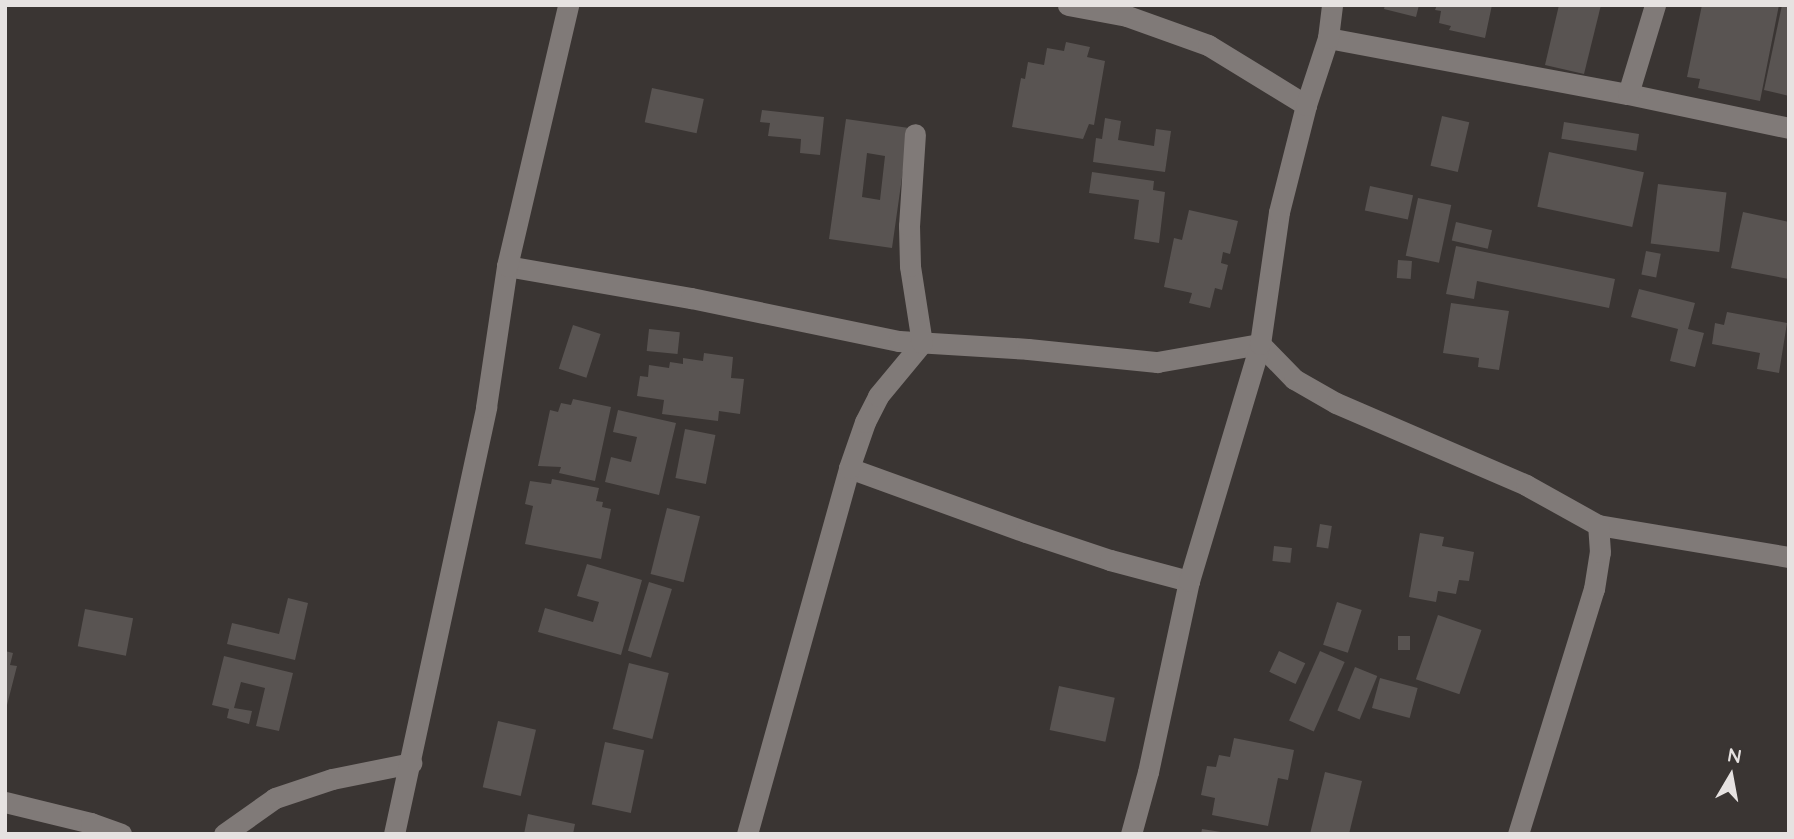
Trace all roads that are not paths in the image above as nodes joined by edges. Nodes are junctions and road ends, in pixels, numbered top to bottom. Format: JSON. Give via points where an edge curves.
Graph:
{"nodes":[{"id":1,"x":568,"y":5,"type":"edge"},
{"id":2,"x":1068,"y":5,"type":"edge"},
{"id":3,"x":1332,"y":5,"type":"edge"},
{"id":4,"x":1655,"y":5,"type":"edge"},
{"id":5,"x":1328,"y":38,"type":"junction"},
{"id":6,"x":1629,"y":94,"type":"junction"},
{"id":7,"x":1306,"y":105,"type":"junction"},
{"id":8,"x":1789,"y":128,"type":"edge"},
{"id":9,"x":915,"y":134,"type":"dead end"},
{"id":10,"x":507,"y":266,"type":"junction"},
{"id":11,"x":922,"y":342,"type":"junction"},
{"id":12,"x":1260,"y":344,"type":"junction"},
{"id":13,"x":849,"y":468,"type":"junction"},
{"id":14,"x":1598,"y":524,"type":"junction"},
{"id":15,"x":1789,"y":557,"type":"edge"},
{"id":16,"x":1189,"y":581,"type":"junction"},
{"id":17,"x":411,"y":763,"type":"junction"},
{"id":18,"x":5,"y":802,"type":"edge"},
{"id":19,"x":121,"y":834,"type":"edge"},
{"id":20,"x":224,"y":834,"type":"edge"},
{"id":21,"x":394,"y":834,"type":"edge"},
{"id":22,"x":747,"y":834,"type":"edge"},
{"id":23,"x":1131,"y":834,"type":"edge"},
{"id":24,"x":1518,"y":834,"type":"edge"}],
"edges":[{"from":1,"to":10,"type":"street"},
{"from":2,"to":7,"type":"street","via":[[1127,16],[1208,45]]},
{"from":3,"to":5,"type":"street"},
{"from":4,"to":6,"type":"street"},
{"from":5,"to":6,"type":"street"},
{"from":5,"to":7,"type":"street"},
{"from":6,"to":8,"type":"street"},
{"from":7,"to":12,"type":"street","via":[[1279,212]]},
{"from":9,"to":11,"type":"street","via":[[910,266]]},
{"from":10,"to":11,"type":"street"},
{"from":10,"to":17,"type":"street","via":[[486,407]]},
{"from":11,"to":12,"type":"street","via":[[1157,362]]},
{"from":11,"to":13,"type":"street","via":[[878,397]]},
{"from":12,"to":14,"type":"street","via":[[1294,379],[1336,403],[1526,485]]},
{"from":12,"to":16,"type":"street"},
{"from":13,"to":16,"type":"street","via":[[1062,544]]},
{"from":13,"to":22,"type":"street"},
{"from":14,"to":15,"type":"street"},
{"from":14,"to":24,"type":"street","via":[[1600,552],[1594,589]]},
{"from":16,"to":23,"type":"street"},
{"from":17,"to":20,"type":"street","via":[[332,779],[275,798]]},
{"from":17,"to":21,"type":"street"},
{"from":18,"to":19,"type":"street"}]}
